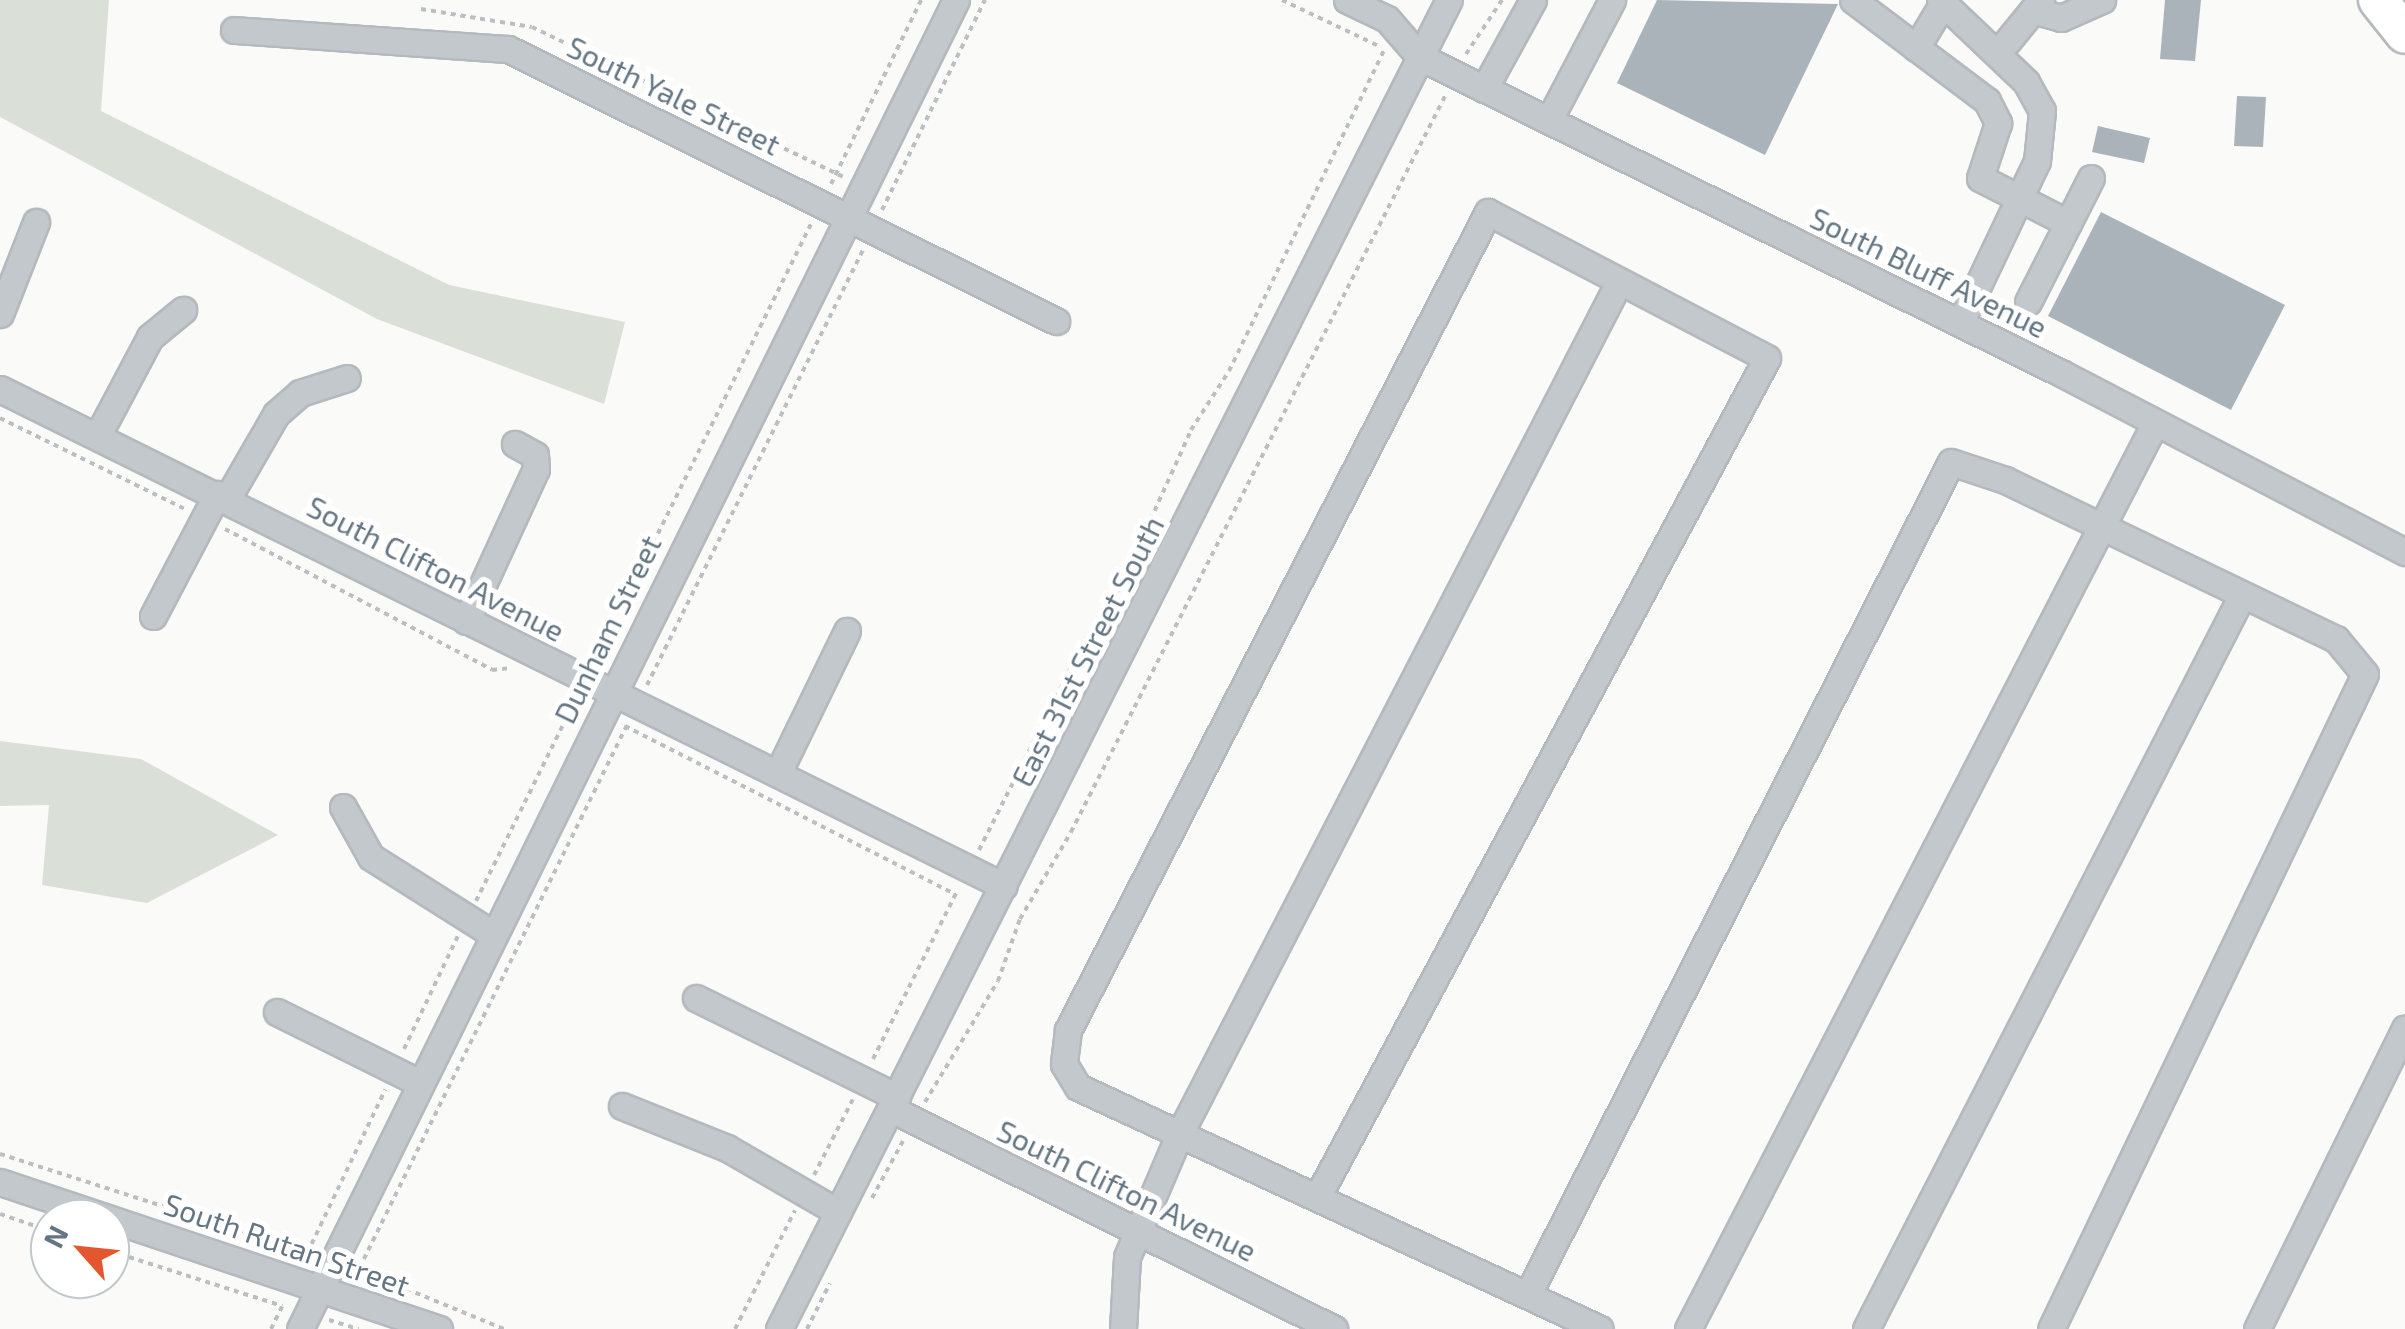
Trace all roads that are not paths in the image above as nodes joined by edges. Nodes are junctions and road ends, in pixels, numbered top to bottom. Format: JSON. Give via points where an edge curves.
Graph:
{"nodes":[{"id":1,"x":956,"y":0,"type":"edge"},
{"id":2,"x":1347,"y":0,"type":"edge"},
{"id":3,"x":1448,"y":0,"type":"edge"},
{"id":4,"x":1533,"y":0,"type":"edge"},
{"id":5,"x":1612,"y":0,"type":"edge"},
{"id":6,"x":2102,"y":0,"type":"edge"},
{"id":7,"x":2378,"y":0,"type":"edge"},
{"id":8,"x":1941,"y":2,"type":"edge"},
{"id":9,"x":1864,"y":3,"type":"edge"},
{"id":10,"x":2037,"y":5,"type":"edge"},
{"id":11,"x":234,"y":30,"type":"dead end"},
{"id":12,"x":2405,"y":34,"type":"edge"},
{"id":13,"x":1916,"y":48,"type":"junction"},
{"id":14,"x":1997,"y":54,"type":"junction"},
{"id":15,"x":1420,"y":57,"type":"junction"},
{"id":16,"x":1484,"y":88,"type":"junction"},
{"id":17,"x":1549,"y":120,"type":"junction"},
{"id":18,"x":2091,"y":178,"type":"dead end"},
{"id":19,"x":2022,"y":198,"type":"junction"},
{"id":20,"x":847,"y":217,"type":"junction"},
{"id":21,"x":36,"y":222,"type":"dead end"},
{"id":22,"x":2068,"y":223,"type":"junction"},
{"id":23,"x":1619,"y":282,"type":"junction"},
{"id":24,"x":2028,"y":302,"type":"dead end"},
{"id":25,"x":183,"y":310,"type":"dead end"},
{"id":26,"x":0,"y":314,"type":"edge"},
{"id":27,"x":1056,"y":321,"type":"dead end"},
{"id":28,"x":1960,"y":323,"type":"junction"},
{"id":29,"x":346,"y":378,"type":"dead end"},
{"id":30,"x":0,"y":389,"type":"edge"},
{"id":31,"x":2155,"y":423,"type":"junction"},
{"id":32,"x":98,"y":435,"type":"junction"},
{"id":33,"x":515,"y":444,"type":"dead end"},
{"id":34,"x":222,"y":497,"type":"junction"},
{"id":35,"x":2099,"y":529,"type":"junction"},
{"id":36,"x":2405,"y":552,"type":"edge"},
{"id":37,"x":2241,"y":597,"type":"junction"},
{"id":38,"x":152,"y":616,"type":"dead end"},
{"id":39,"x":466,"y":621,"type":"junction"},
{"id":40,"x":847,"y":631,"type":"dead end"},
{"id":41,"x":607,"y":702,"type":"junction"},
{"id":42,"x":778,"y":773,"type":"junction"},
{"id":43,"x":343,"y":807,"type":"dead end"},
{"id":44,"x":1004,"y":886,"type":"junction"},
{"id":45,"x":493,"y":934,"type":"junction"},
{"id":46,"x":696,"y":998,"type":"dead end"},
{"id":47,"x":278,"y":1012,"type":"dead end"},
{"id":48,"x":2405,"y":1028,"type":"edge"},
{"id":49,"x":420,"y":1084,"type":"junction"},
{"id":50,"x":894,"y":1103,"type":"junction"},
{"id":51,"x":622,"y":1106,"type":"dead end"},
{"id":52,"x":1179,"y":1134,"type":"junction"},
{"id":53,"x":0,"y":1182,"type":"edge"},
{"id":54,"x":1319,"y":1194,"type":"junction"},
{"id":55,"x":838,"y":1212,"type":"junction"},
{"id":56,"x":1140,"y":1232,"type":"junction"},
{"id":57,"x":319,"y":1289,"type":"junction"},
{"id":58,"x":1528,"y":1294,"type":"junction"},
{"id":59,"x":303,"y":1321,"type":"edge"},
{"id":60,"x":438,"y":1329,"type":"edge"},
{"id":61,"x":779,"y":1329,"type":"edge"},
{"id":62,"x":1124,"y":1329,"type":"edge"},
{"id":63,"x":1334,"y":1329,"type":"edge"},
{"id":64,"x":1600,"y":1329,"type":"edge"},
{"id":65,"x":1688,"y":1329,"type":"edge"},
{"id":66,"x":1866,"y":1329,"type":"edge"},
{"id":67,"x":2051,"y":1329,"type":"edge"},
{"id":68,"x":2257,"y":1329,"type":"edge"}],
"edges":[{"from":1,"to":20,"type":"street","name":"Dunham Street"},
{"from":2,"to":15,"type":"street"},
{"from":3,"to":15,"type":"street","name":"East 31st Street South"},
{"from":4,"to":16,"type":"street"},
{"from":5,"to":17,"type":"street"},
{"from":6,"to":10,"type":"street","via":[[2061,18]]},
{"from":7,"to":12,"type":"highway"},
{"from":8,"to":13,"type":"street"},
{"from":8,"to":14,"type":"street"},
{"from":9,"to":13,"type":"street"},
{"from":10,"to":14,"type":"street"},
{"from":11,"to":20,"type":"street","name":"South Yale Street","via":[[508,49]]},
{"from":13,"to":19,"type":"street","via":[[1988,102],[1998,124],[1980,178]]},
{"from":14,"to":19,"type":"street","via":[[2026,82],[2042,112],[2043,138]]},
{"from":15,"to":16,"type":"street","name":"South Bluff Avenue"},
{"from":15,"to":44,"type":"street","name":"East 31st Street South"},
{"from":16,"to":17,"type":"street","name":"South Bluff Avenue"},
{"from":17,"to":28,"type":"street","name":"South Bluff Avenue"},
{"from":18,"to":22,"type":"street"},
{"from":19,"to":22,"type":"street"},
{"from":19,"to":28,"type":"street"},
{"from":20,"to":27,"type":"street","name":"South Yale Street"},
{"from":20,"to":41,"type":"street","name":"Dunham Street"},
{"from":21,"to":26,"type":"street"},
{"from":22,"to":24,"type":"street"},
{"from":23,"to":52,"type":"street"},
{"from":23,"to":52,"type":"street","via":[[1488,212],[1068,1030],[1064,1064],[1078,1087]]},
{"from":23,"to":54,"type":"street","via":[[1767,358]]},
{"from":25,"to":32,"type":"street","via":[[150,337]]},
{"from":28,"to":31,"type":"street","name":"South Bluff Avenue"},
{"from":29,"to":34,"type":"street","via":[[300,393],[276,414]]},
{"from":30,"to":32,"type":"street","name":"South Clifton Avenue"},
{"from":31,"to":35,"type":"street"},
{"from":31,"to":36,"type":"street","name":"South Bluff Avenue"},
{"from":32,"to":34,"type":"street","name":"South Clifton Avenue"},
{"from":33,"to":39,"type":"street","via":[[534,455],[536,469]]},
{"from":34,"to":38,"type":"street"},
{"from":34,"to":39,"type":"street","name":"South Clifton Avenue"},
{"from":35,"to":37,"type":"street"},
{"from":35,"to":58,"type":"street","via":[[2006,480],[1951,462]]},
{"from":35,"to":65,"type":"street"},
{"from":37,"to":66,"type":"street"},
{"from":37,"to":67,"type":"street","via":[[2336,639],[2365,674]]},
{"from":39,"to":41,"type":"street","name":"South Clifton Avenue"},
{"from":40,"to":42,"type":"street"},
{"from":41,"to":42,"type":"street","name":"South Clifton Avenue"},
{"from":41,"to":45,"type":"street","name":"Dunham Street"},
{"from":42,"to":44,"type":"street","name":"South Clifton Avenue"},
{"from":43,"to":45,"type":"street","via":[[371,856]]},
{"from":44,"to":50,"type":"street","name":"East 31st Street South"},
{"from":45,"to":49,"type":"street","name":"Dunham Street"},
{"from":46,"to":50,"type":"street","name":"South Clifton Avenue"},
{"from":47,"to":49,"type":"street"},
{"from":48,"to":68,"type":"street"},
{"from":49,"to":57,"type":"street","name":"Dunham Street"},
{"from":50,"to":55,"type":"street","name":"East 31st Street South"},
{"from":50,"to":56,"type":"street","name":"South Clifton Avenue","via":[[914,1120]]},
{"from":51,"to":55,"type":"street","via":[[727,1148]]},
{"from":52,"to":54,"type":"street"},
{"from":52,"to":56,"type":"street"},
{"from":53,"to":57,"type":"street","name":"South Rutan Street"},
{"from":54,"to":58,"type":"street"},
{"from":55,"to":61,"type":"street","name":"East 31st Street South"},
{"from":56,"to":62,"type":"street","via":[[1124,1268]]},
{"from":56,"to":63,"type":"street","name":"South Clifton Avenue"},
{"from":57,"to":59,"type":"street","name":"Dunham Street"},
{"from":57,"to":60,"type":"street","name":"South Rutan Street"},
{"from":58,"to":64,"type":"street"}]}
